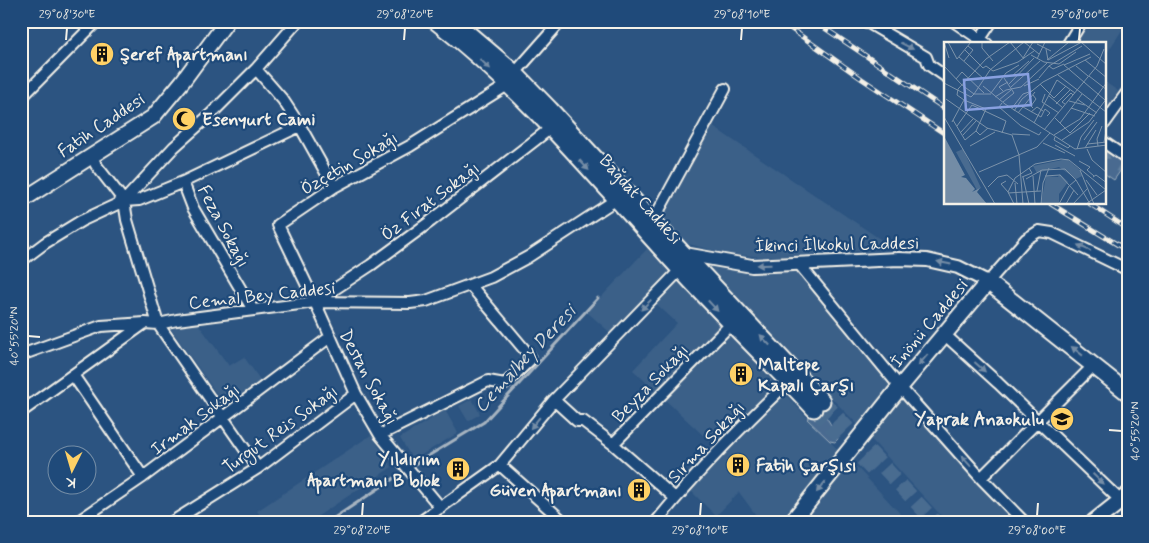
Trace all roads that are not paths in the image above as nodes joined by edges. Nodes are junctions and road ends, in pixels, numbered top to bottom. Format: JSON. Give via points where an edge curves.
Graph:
{"nodes":[{"id":1,"x":98,"y":21,"type":"edge"},
{"id":2,"x":227,"y":21,"type":"edge"},
{"id":3,"x":298,"y":21,"type":"edge"},
{"id":4,"x":434,"y":21,"type":"edge"},
{"id":5,"x":561,"y":21,"type":"edge"},
{"id":6,"x":865,"y":21,"type":"edge"},
{"id":7,"x":953,"y":21,"type":"edge"},
{"id":8,"x":992,"y":21,"type":"edge"},
{"id":9,"x":1082,"y":21,"type":"edge"},
{"id":10,"x":455,"y":22,"type":"edge"},
{"id":11,"x":984,"y":42,"type":"edge"},
{"id":12,"x":1069,"y":42,"type":"edge"},
{"id":13,"x":256,"y":69,"type":"junction"},
{"id":14,"x":944,"y":75,"type":"edge"},
{"id":15,"x":512,"y":79,"type":"junction"},
{"id":16,"x":725,"y":89,"type":"dead end"},
{"id":17,"x":1128,"y":91,"type":"edge"},
{"id":18,"x":21,"y":98,"type":"edge"},
{"id":19,"x":1106,"y":122,"type":"edge"},
{"id":20,"x":555,"y":125,"type":"junction"},
{"id":21,"x":300,"y":126,"type":"junction"},
{"id":22,"x":1106,"y":144,"type":"edge"},
{"id":23,"x":92,"y":156,"type":"junction"},
{"id":24,"x":1128,"y":159,"type":"edge"},
{"id":25,"x":146,"y":177,"type":"junction"},
{"id":26,"x":183,"y":182,"type":"junction"},
{"id":27,"x":334,"y":187,"type":"junction"},
{"id":28,"x":157,"y":192,"type":"junction"},
{"id":29,"x":622,"y":196,"type":"junction"},
{"id":30,"x":21,"y":201,"type":"edge"},
{"id":31,"x":124,"y":201,"type":"junction"},
{"id":32,"x":653,"y":221,"type":"junction"},
{"id":33,"x":685,"y":254,"type":"junction"},
{"id":34,"x":21,"y":261,"type":"edge"},
{"id":35,"x":799,"y":264,"type":"junction"},
{"id":36,"x":680,"y":270,"type":"junction"},
{"id":37,"x":1128,"y":270,"type":"edge"},
{"id":38,"x":988,"y":282,"type":"junction"},
{"id":39,"x":471,"y":286,"type":"junction"},
{"id":40,"x":315,"y":302,"type":"junction"},
{"id":41,"x":253,"y":310,"type":"junction"},
{"id":42,"x":145,"y":323,"type":"junction"},
{"id":43,"x":158,"y":324,"type":"junction"},
{"id":44,"x":727,"y":328,"type":"dead end"},
{"id":45,"x":944,"y":334,"type":"junction"},
{"id":46,"x":330,"y":338,"type":"junction"},
{"id":47,"x":21,"y":355,"type":"edge"},
{"id":48,"x":1094,"y":365,"type":"junction"},
{"id":49,"x":73,"y":375,"type":"junction"},
{"id":50,"x":783,"y":387,"type":"dead end"},
{"id":51,"x":900,"y":387,"type":"junction"},
{"id":52,"x":1128,"y":393,"type":"edge"},
{"id":53,"x":356,"y":394,"type":"junction"},
{"id":54,"x":554,"y":400,"type":"junction"},
{"id":55,"x":21,"y":412,"type":"edge"},
{"id":56,"x":224,"y":418,"type":"junction"},
{"id":57,"x":1039,"y":422,"type":"junction"},
{"id":58,"x":380,"y":435,"type":"junction"},
{"id":59,"x":613,"y":444,"type":"junction"},
{"id":60,"x":500,"y":465,"type":"junction"},
{"id":61,"x":258,"y":468,"type":"junction"},
{"id":62,"x":143,"y":477,"type":"junction"},
{"id":63,"x":981,"y":478,"type":"junction"},
{"id":64,"x":676,"y":498,"type":"junction"},
{"id":65,"x":1124,"y":498,"type":"edge"},
{"id":66,"x":441,"y":508,"type":"junction"},
{"id":67,"x":794,"y":521,"type":"edge"},
{"id":68,"x":77,"y":522,"type":"edge"},
{"id":69,"x":172,"y":522,"type":"edge"},
{"id":70,"x":420,"y":522,"type":"edge"},
{"id":71,"x":564,"y":522,"type":"edge"},
{"id":72,"x":656,"y":522,"type":"edge"},
{"id":73,"x":1024,"y":522,"type":"edge"},
{"id":74,"x":1094,"y":522,"type":"edge"}],
"edges":[{"from":1,"to":18,"type":"street"},
{"from":2,"to":23,"type":"main road","name":"Fatih Caddesi","via":[[156,114]]},
{"from":3,"to":13,"type":"street"},
{"from":4,"to":15,"type":"main road","name":"Bağdat Caddesi","one_way":true},
{"from":5,"to":15,"type":"street","name":"Özçetin Sokağı"},
{"from":6,"to":14,"type":"street","one_way":true,"via":[[926,57],[928,65]]},
{"from":7,"to":11,"type":"street"},
{"from":8,"to":11,"type":"street"},
{"from":9,"to":12,"type":"street"},
{"from":10,"to":15,"type":"main road","name":"Bağdat Caddesi"},
{"from":13,"to":21,"type":"street"},
{"from":13,"to":25,"type":"street"},
{"from":15,"to":20,"type":"main road","name":"Bağdat Caddesi"},
{"from":15,"to":27,"type":"street","name":"Özçetin Sokağı","via":[[410,146]]},
{"from":16,"to":32,"type":"street"},
{"from":17,"to":19,"type":"street"},
{"from":20,"to":29,"type":"main road","name":"Bağdat Caddesi"},
{"from":20,"to":40,"type":"street","name":"Öz Fırat Sokağı","via":[[431,221]]},
{"from":21,"to":26,"type":"street"},
{"from":21,"to":27,"type":"street"},
{"from":22,"to":24,"type":"street"},
{"from":23,"to":30,"type":"main road","name":"Fatih Caddesi"},
{"from":23,"to":31,"type":"street"},
{"from":25,"to":28,"type":"street"},
{"from":25,"to":31,"type":"street"},
{"from":26,"to":28,"type":"street"},
{"from":26,"to":41,"type":"street","name":"Feza Sokağı","via":[[194,208]]},
{"from":27,"to":40,"type":"street","name":"Özçetin Sokağı","via":[[278,225]]},
{"from":28,"to":31,"type":"street","via":[[139,200]]},
{"from":29,"to":32,"type":"main road","name":"Bağdat Caddesi"},
{"from":29,"to":36,"type":"main road","name":"Bağdat Caddesi"},
{"from":29,"to":39,"type":"street","name":"Cemal Bey Caddesi","via":[[528,257]]},
{"from":31,"to":34,"type":"street","via":[[82,221]]},
{"from":31,"to":43,"type":"street"},
{"from":32,"to":33,"type":"main road","name":"Bağdat Caddesi"},
{"from":35,"to":33,"type":"street","name":"İkinci İlkokul Caddesi","one_way":true,"via":[[752,266]]},
{"from":36,"to":33,"type":"main road","name":"Bağdat Caddesi","one_way":true,"via":[[818,405]]},
{"from":38,"to":35,"type":"street","name":"İkinci İlkokul Caddesi","one_way":true,"via":[[958,267],[927,260]]},
{"from":35,"to":51,"type":"street"},
{"from":36,"to":54,"type":"street","one_way":true},
{"from":37,"to":38,"type":"street","name":"İnönü Caddesi","one_way":true,"via":[[1057,236],[1039,231],[1026,239]]},
{"from":38,"to":45,"type":"main road","name":"İnönü Caddesi"},
{"from":48,"to":38,"type":"main road","name":"İkinci İlkokul Caddesi","one_way":true},
{"from":39,"to":40,"type":"street","name":"Cemal Bey Caddesi","via":[[410,304]]},
{"from":39,"to":58,"type":"street","via":[[530,360],[505,384],[488,381]]},
{"from":40,"to":41,"type":"street","name":"Cemal Bey Caddesi"},
{"from":40,"to":46,"type":"street","name":"Destan Sokağı"},
{"from":41,"to":43,"type":"street","name":"Cemal Bey Caddesi"},
{"from":42,"to":43,"type":"street","name":"Cemal Bey Caddesi"},
{"from":42,"to":47,"type":"street","name":"Cemal Bey Caddesi","via":[[101,326]]},
{"from":42,"to":49,"type":"street"},
{"from":43,"to":56,"type":"street"},
{"from":44,"to":59,"type":"street","name":"Beyza Sokağı"},
{"from":45,"to":51,"type":"main road","name":"İnönü Caddesi","one_way":true},
{"from":45,"to":57,"type":"street","one_way":true},
{"from":46,"to":53,"type":"street","name":"Destan Sokağı"},
{"from":46,"to":56,"type":"street","name":"Irmak Sokağı"},
{"from":48,"to":52,"type":"main road","name":"İkinci İlkokul Caddesi"},
{"from":48,"to":57,"type":"street"},
{"from":49,"to":55,"type":"street"},
{"from":49,"to":62,"type":"street"},
{"from":50,"to":64,"type":"street","name":"Sırma Sokağı"},
{"from":63,"to":51,"type":"street","one_way":true},
{"from":51,"to":67,"type":"main road","name":"İnönü Caddesi","one_way":true},
{"from":53,"to":58,"type":"street","name":"Destan Sokağı"},
{"from":53,"to":61,"type":"street","name":"Turgut Reis Sokağı"},
{"from":54,"to":59,"type":"street"},
{"from":54,"to":60,"type":"street","one_way":true},
{"from":56,"to":61,"type":"street"},
{"from":56,"to":62,"type":"street","name":"Irmak Sokağı"},
{"from":57,"to":63,"type":"street"},
{"from":57,"to":65,"type":"street","one_way":true},
{"from":58,"to":66,"type":"street","name":"Destan Sokağı"},
{"from":59,"to":64,"type":"street","name":"Beyza Sokağı"},
{"from":60,"to":66,"type":"street"},
{"from":60,"to":71,"type":"street"},
{"from":61,"to":69,"type":"street","name":"Turgut Reis Sokağı"},
{"from":62,"to":68,"type":"street","name":"Irmak Sokağı"},
{"from":63,"to":73,"type":"street"},
{"from":64,"to":72,"type":"street","name":"Sırma Sokağı"},
{"from":65,"to":74,"type":"main road"},
{"from":66,"to":70,"type":"street"}]}
